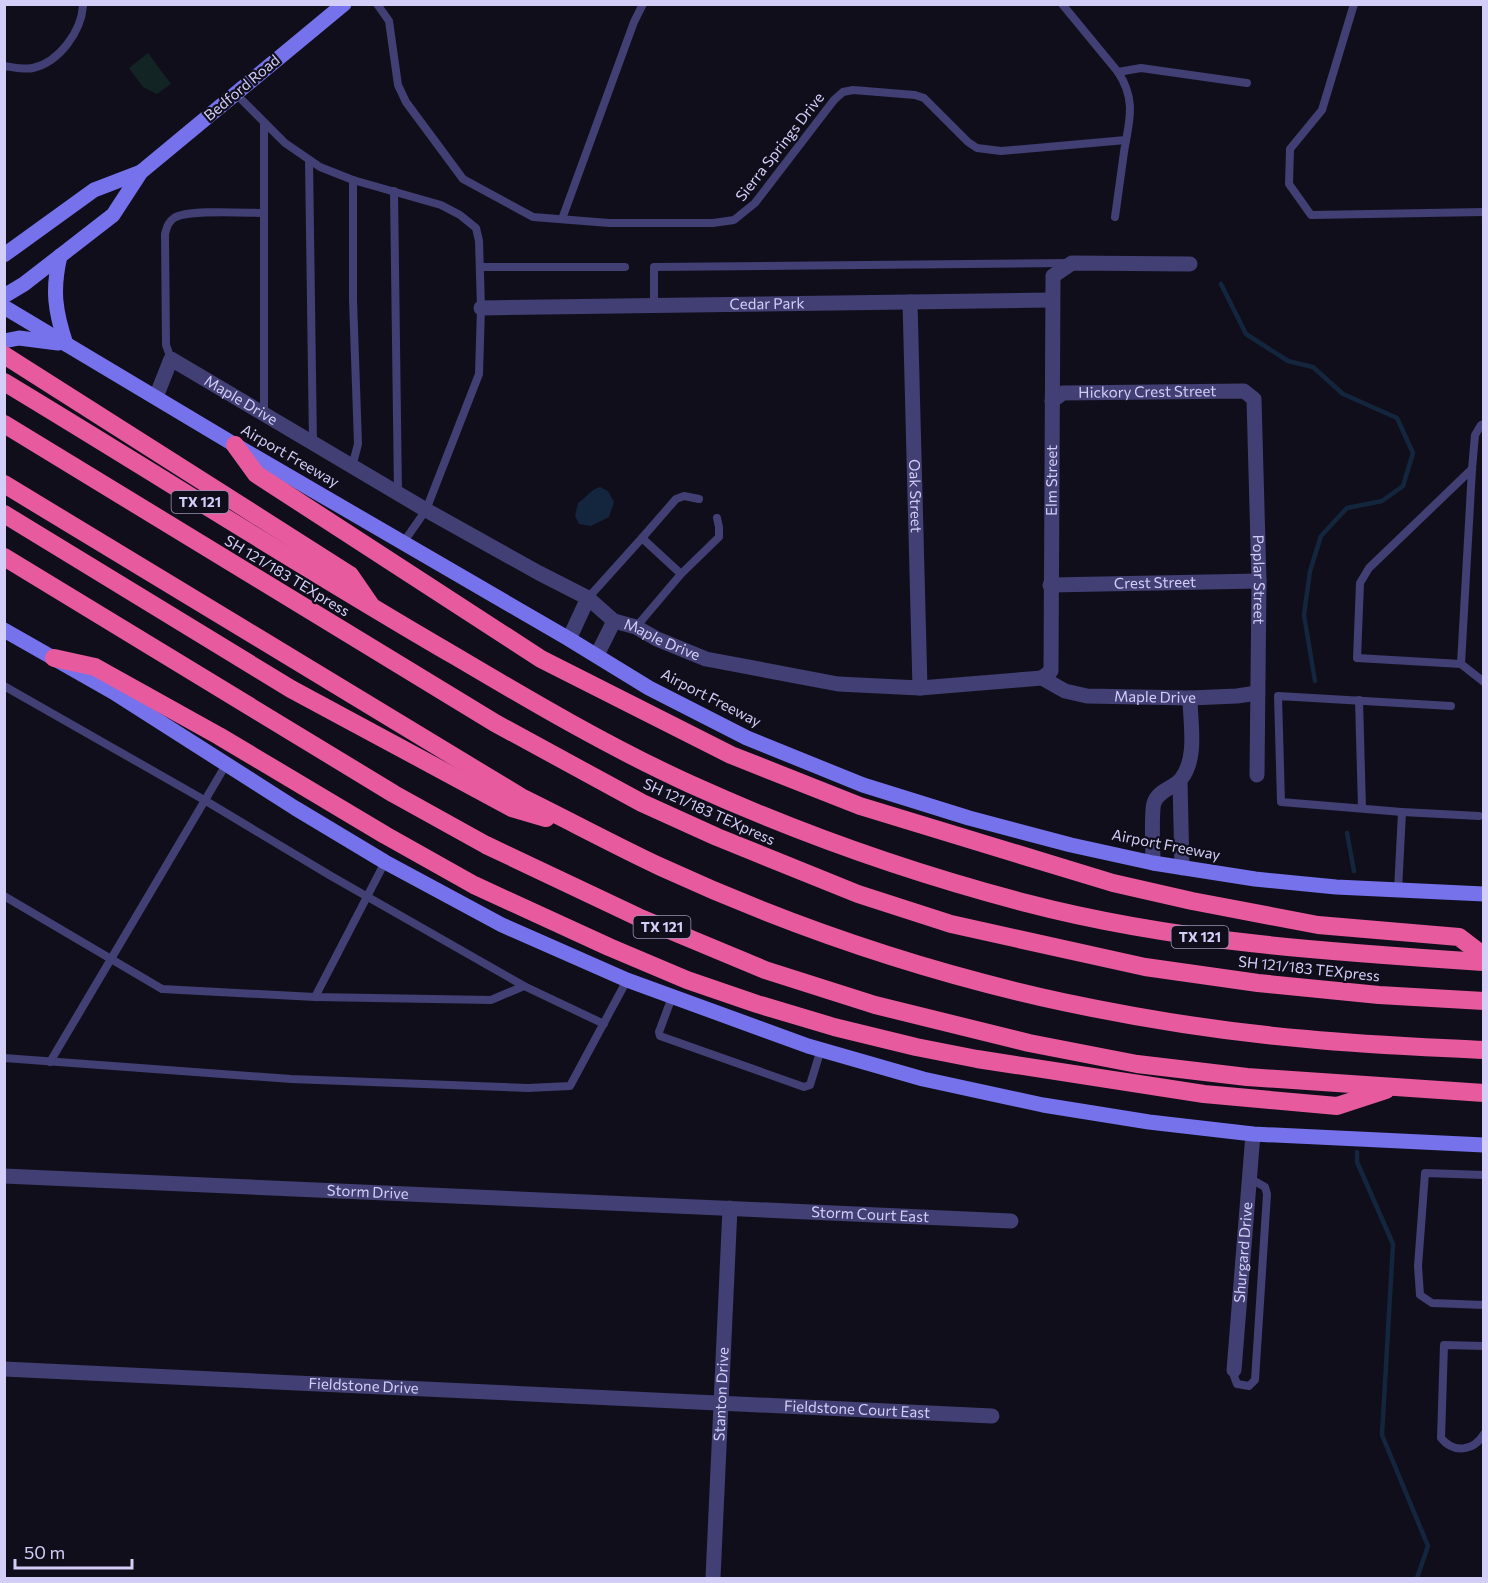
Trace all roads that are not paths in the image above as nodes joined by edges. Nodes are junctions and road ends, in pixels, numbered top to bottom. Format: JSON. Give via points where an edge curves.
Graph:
{"nodes":[{"id":1,"x":82,"y":4,"type":"edge"},
{"id":2,"x":344,"y":4,"type":"edge"},
{"id":3,"x":377,"y":4,"type":"edge"},
{"id":4,"x":643,"y":4,"type":"edge"},
{"id":5,"x":1062,"y":4,"type":"edge"},
{"id":6,"x":1354,"y":4,"type":"edge"},
{"id":7,"x":324,"y":10,"type":"edge"},
{"id":8,"x":4,"y":66,"type":"edge"},
{"id":9,"x":1118,"y":72,"type":"junction"},
{"id":10,"x":1247,"y":83,"type":"dead end"},
{"id":11,"x":236,"y":94,"type":"junction"},
{"id":12,"x":264,"y":123,"type":"junction"},
{"id":13,"x":1126,"y":140,"type":"junction"},
{"id":14,"x":309,"y":160,"type":"junction"},
{"id":15,"x":141,"y":172,"type":"junction"},
{"id":16,"x":353,"y":180,"type":"junction"},
{"id":17,"x":394,"y":192,"type":"junction"},
{"id":18,"x":1484,"y":212,"type":"edge"},
{"id":19,"x":264,"y":213,"type":"junction"},
{"id":20,"x":1115,"y":217,"type":"dead end"},
{"id":21,"x":562,"y":219,"type":"junction"},
{"id":22,"x":4,"y":255,"type":"edge"},
{"id":23,"x":60,"y":256,"type":"junction"},
{"id":24,"x":1072,"y":263,"type":"junction"},
{"id":25,"x":1190,"y":264,"type":"dead end"},
{"id":26,"x":480,"y":267,"type":"junction"},
{"id":27,"x":625,"y":267,"type":"dead end"},
{"id":28,"x":4,"y":296,"type":"edge"},
{"id":29,"x":1052,"y":300,"type":"junction"},
{"id":30,"x":910,"y":302,"type":"junction"},
{"id":31,"x":654,"y":306,"type":"junction"},
{"id":32,"x":4,"y":307,"type":"edge"},
{"id":33,"x":481,"y":308,"type":"junction"},
{"id":34,"x":4,"y":341,"type":"edge"},
{"id":35,"x":66,"y":344,"type":"junction"},
{"id":36,"x":4,"y":354,"type":"edge"},
{"id":37,"x":171,"y":359,"type":"junction"},
{"id":38,"x":4,"y":382,"type":"edge"},
{"id":39,"x":1244,"y":391,"type":"joint"},
{"id":40,"x":156,"y":397,"type":"junction"},
{"id":41,"x":1052,"y":401,"type":"junction"},
{"id":42,"x":264,"y":413,"type":"junction"},
{"id":43,"x":4,"y":424,"type":"edge"},
{"id":44,"x":1484,"y":424,"type":"edge"},
{"id":45,"x":313,"y":444,"type":"junction"},
{"id":46,"x":235,"y":445,"type":"junction"},
{"id":47,"x":352,"y":467,"type":"junction"},
{"id":48,"x":1472,"y":469,"type":"junction"},
{"id":49,"x":4,"y":484,"type":"edge"},
{"id":50,"x":398,"y":494,"type":"junction"},
{"id":51,"x":699,"y":499,"type":"dead end"},
{"id":52,"x":426,"y":510,"type":"junction"},
{"id":53,"x":4,"y":514,"type":"edge"},
{"id":54,"x":717,"y":518,"type":"dead end"},
{"id":55,"x":642,"y":538,"type":"junction"},
{"id":56,"x":403,"y":543,"type":"junction"},
{"id":57,"x":4,"y":557,"type":"edge"},
{"id":58,"x":681,"y":574,"type":"junction"},
{"id":59,"x":1259,"y":581,"type":"junction"},
{"id":60,"x":1050,"y":585,"type":"junction"},
{"id":61,"x":588,"y":598,"type":"junction"},
{"id":62,"x":375,"y":610,"type":"junction"},
{"id":63,"x":614,"y":621,"type":"junction"},
{"id":64,"x":636,"y":627,"type":"junction"},
{"id":65,"x":4,"y":630,"type":"edge"},
{"id":66,"x":569,"y":639,"type":"junction"},
{"id":67,"x":597,"y":655,"type":"junction"},
{"id":68,"x":54,"y":658,"type":"junction"},
{"id":69,"x":1461,"y":664,"type":"junction"},
{"id":70,"x":1042,"y":678,"type":"junction"},
{"id":71,"x":1484,"y":682,"type":"edge"},
{"id":72,"x":4,"y":686,"type":"edge"},
{"id":73,"x":920,"y":688,"type":"junction"},
{"id":74,"x":1257,"y":693,"type":"junction"},
{"id":75,"x":1190,"y":698,"type":"junction"},
{"id":76,"x":1359,"y":700,"type":"junction"},
{"id":77,"x":1452,"y":706,"type":"dead end"},
{"id":78,"x":227,"y":763,"type":"junction"},
{"id":79,"x":1257,"y":775,"type":"dead end"},
{"id":80,"x":1180,"y":781,"type":"junction"},
{"id":81,"x":206,"y":801,"type":"junction"},
{"id":82,"x":1362,"y":808,"type":"junction"},
{"id":83,"x":1402,"y":812,"type":"junction"},
{"id":84,"x":1479,"y":816,"type":"dead end"},
{"id":85,"x":587,"y":831,"type":"junction"},
{"id":86,"x":385,"y":862,"type":"junction"},
{"id":87,"x":1153,"y":863,"type":"junction"},
{"id":88,"x":1182,"y":868,"type":"junction"},
{"id":89,"x":1398,"y":890,"type":"junction"},
{"id":90,"x":1484,"y":894,"type":"edge"},
{"id":91,"x":4,"y":896,"type":"edge"},
{"id":92,"x":368,"y":896,"type":"junction"},
{"id":93,"x":1484,"y":956,"type":"edge"},
{"id":94,"x":112,"y":959,"type":"junction"},
{"id":95,"x":1484,"y":962,"type":"edge"},
{"id":96,"x":627,"y":980,"type":"junction"},
{"id":97,"x":524,"y":986,"type":"junction"},
{"id":98,"x":672,"y":996,"type":"junction"},
{"id":99,"x":315,"y":997,"type":"junction"},
{"id":100,"x":1484,"y":1001,"type":"edge"},
{"id":101,"x":604,"y":1024,"type":"junction"},
{"id":102,"x":821,"y":1049,"type":"junction"},
{"id":103,"x":1484,"y":1050,"type":"edge"},
{"id":104,"x":4,"y":1058,"type":"edge"},
{"id":105,"x":50,"y":1062,"type":"junction"},
{"id":106,"x":1396,"y":1087,"type":"junction"},
{"id":107,"x":1484,"y":1093,"type":"edge"},
{"id":108,"x":1253,"y":1134,"type":"junction"},
{"id":109,"x":1484,"y":1145,"type":"edge"},
{"id":110,"x":1484,"y":1175,"type":"edge"},
{"id":111,"x":4,"y":1176,"type":"edge"},
{"id":112,"x":1249,"y":1178,"type":"junction"},
{"id":113,"x":730,"y":1208,"type":"junction"},
{"id":114,"x":1011,"y":1221,"type":"dead end"},
{"id":115,"x":1484,"y":1305,"type":"edge"},
{"id":116,"x":1484,"y":1346,"type":"edge"},
{"id":117,"x":4,"y":1369,"type":"edge"},
{"id":118,"x":1234,"y":1370,"type":"joint"},
{"id":119,"x":722,"y":1402,"type":"junction"},
{"id":120,"x":992,"y":1416,"type":"dead end"},
{"id":121,"x":1484,"y":1434,"type":"edge"},
{"id":122,"x":713,"y":1578,"type":"edge"}],
"edges":[{"from":1,"to":8,"type":"lane","via":[[82,18],[66,46],[48,62],[30,68]]},
{"from":2,"to":7,"type":"main road","name":"Bedford Road"},
{"from":3,"to":21,"type":"lane","name":"Sierra Springs Drive","via":[[389,21],[398,85],[406,102],[463,179],[533,217]]},
{"from":4,"to":21,"type":"lane"},
{"from":5,"to":9,"type":"lane"},
{"from":6,"to":18,"type":"lane","via":[[1322,110],[1290,149],[1289,184],[1311,215]]},
{"from":7,"to":11,"type":"main road","name":"Bedford Road"},
{"from":9,"to":10,"type":"lane","via":[[1142,68]]},
{"from":9,"to":13,"type":"lane","via":[[1129,95],[1131,120]]},
{"from":11,"to":12,"type":"lane"},
{"from":11,"to":15,"type":"main road","name":"Bedford Road"},
{"from":12,"to":14,"type":"lane"},
{"from":12,"to":19,"type":"lane"},
{"from":13,"to":20,"type":"lane"},
{"from":13,"to":21,"type":"lane","name":"Sierra Springs Drive","via":[[1001,152],[977,148],[924,98],[853,90],[834,99],[755,203],[734,220],[609,223]]},
{"from":14,"to":16,"type":"lane"},
{"from":14,"to":45,"type":"lane"},
{"from":15,"to":22,"type":"main road","name":"Bedford Road","via":[[94,190]]},
{"from":15,"to":23,"type":"main road","name":"Bedford Road","via":[[113,215]]},
{"from":16,"to":17,"type":"lane"},
{"from":16,"to":47,"type":"lane","via":[[358,444]]},
{"from":17,"to":26,"type":"lane","via":[[441,205],[476,228]]},
{"from":17,"to":50,"type":"lane"},
{"from":19,"to":37,"type":"lane","via":[[189,213],[168,223],[166,345]]},
{"from":19,"to":42,"type":"lane"},
{"from":23,"to":28,"type":"main road","name":"Bedford Road"},
{"from":23,"to":35,"type":"main road","via":[[56,315]]},
{"from":24,"to":25,"type":"street"},
{"from":24,"to":29,"type":"street","name":"Elm Street","via":[[1053,276]]},
{"from":24,"to":31,"type":"lane","via":[[654,267]]},
{"from":26,"to":27,"type":"lane"},
{"from":26,"to":33,"type":"lane"},
{"from":29,"to":30,"type":"street","name":"Cedar Park"},
{"from":29,"to":41,"type":"street","name":"Elm Street"},
{"from":30,"to":31,"type":"street","name":"Cedar Park"},
{"from":30,"to":73,"type":"street","name":"Oak Street"},
{"from":31,"to":33,"type":"street","name":"Cedar Park"},
{"from":32,"to":35,"type":"main road","name":"Airport Freeway"},
{"from":33,"to":52,"type":"lane","via":[[479,374]]},
{"from":34,"to":35,"type":"main road","via":[[19,338]]},
{"from":35,"to":40,"type":"main road","name":"Airport Freeway"},
{"from":36,"to":62,"type":"highway","via":[[350,575]]},
{"from":37,"to":40,"type":"street"},
{"from":37,"to":42,"type":"street","name":"Maple Drive"},
{"from":38,"to":62,"type":"highway","number":"TX 121"},
{"from":39,"to":41,"type":"street","name":"Hickory Crest Street","via":[[1063,393]]},
{"from":39,"to":59,"type":"street","name":"Poplar Street","via":[[1254,399]]},
{"from":40,"to":46,"type":"main road","name":"Airport Freeway"},
{"from":41,"to":60,"type":"street","name":"Elm Street"},
{"from":42,"to":45,"type":"street","name":"Maple Drive"},
{"from":43,"to":100,"type":"highway","name":"SH 121/183 TEXpress","via":[[566,763],[717,837],[858,894],[951,924],[1145,967],[1280,986]]},
{"from":44,"to":48,"type":"lane","via":[[1475,435]]},
{"from":45,"to":47,"type":"street","name":"Maple Drive"},
{"from":46,"to":56,"type":"main road","name":"Airport Freeway"},
{"from":46,"to":93,"type":"highway","via":[[256,474],[541,659],[731,755],[860,806],[1113,883],[1318,925],[1458,936]]},
{"from":47,"to":50,"type":"street","name":"Maple Drive"},
{"from":48,"to":69,"type":"lane"},
{"from":48,"to":69,"type":"lane","via":[[1369,568],[1360,583],[1357,658]]},
{"from":49,"to":85,"type":"highway","via":[[521,797]]},
{"from":50,"to":52,"type":"street","name":"Maple Drive"},
{"from":51,"to":55,"type":"lane","via":[[676,499]]},
{"from":52,"to":56,"type":"lane"},
{"from":52,"to":61,"type":"street","name":"Maple Drive"},
{"from":53,"to":85,"type":"highway","via":[[291,689],[395,747],[512,808]]},
{"from":54,"to":58,"type":"lane","via":[[719,537]]},
{"from":55,"to":58,"type":"lane"},
{"from":55,"to":61,"type":"lane"},
{"from":56,"to":66,"type":"main road","name":"Airport Freeway"},
{"from":57,"to":106,"type":"highway","number":"TX 121","via":[[394,794],[486,845],[638,917],[765,970],[875,1005],[1126,1062],[1247,1077]]},
{"from":58,"to":64,"type":"lane"},
{"from":59,"to":60,"type":"street","name":"Crest Street"},
{"from":59,"to":74,"type":"street","name":"Poplar Street"},
{"from":60,"to":70,"type":"street","name":"Elm Street","via":[[1051,671]]},
{"from":61,"to":63,"type":"street","name":"Maple Drive"},
{"from":61,"to":66,"type":"street"},
{"from":62,"to":95,"type":"highway","number":"TX 121","via":[[593,735],[687,783],[790,827],[923,873],[1038,906],[1206,938],[1341,953]]},
{"from":63,"to":64,"type":"street","name":"Maple Drive"},
{"from":63,"to":67,"type":"street"},
{"from":64,"to":73,"type":"street","name":"Maple Drive","via":[[706,659],[838,684]]},
{"from":65,"to":68,"type":"main road"},
{"from":66,"to":67,"type":"main road","name":"Airport Freeway"},
{"from":67,"to":87,"type":"main road","name":"Airport Freeway","via":[[649,688],[747,738],[863,784],[969,818]]},
{"from":68,"to":78,"type":"main road"},
{"from":68,"to":106,"type":"highway","via":[[95,667],[474,885],[638,960],[757,1004],[927,1049],[1204,1094],[1337,1106]]},
{"from":69,"to":71,"type":"lane"},
{"from":70,"to":73,"type":"street","name":"Maple Drive"},
{"from":70,"to":75,"type":"street","name":"Maple Drive","via":[[1065,691],[1087,696]]},
{"from":72,"to":81,"type":"lane"},
{"from":74,"to":75,"type":"street","name":"Maple Drive"},
{"from":74,"to":79,"type":"street","name":"Poplar Street"},
{"from":75,"to":80,"type":"street","via":[[1191,753]]},
{"from":76,"to":77,"type":"lane"},
{"from":76,"to":82,"type":"lane"},
{"from":76,"to":82,"type":"lane","via":[[1278,696],[1281,801]]},
{"from":78,"to":81,"type":"lane"},
{"from":78,"to":86,"type":"main road"},
{"from":80,"to":87,"type":"street","via":[[1154,802]]},
{"from":80,"to":88,"type":"street"},
{"from":81,"to":92,"type":"lane"},
{"from":81,"to":94,"type":"lane"},
{"from":82,"to":83,"type":"lane"},
{"from":83,"to":84,"type":"lane"},
{"from":83,"to":89,"type":"lane"},
{"from":85,"to":103,"type":"highway","via":[[740,901],[817,930],[989,984],[1129,1015],[1225,1030]]},
{"from":86,"to":92,"type":"lane"},
{"from":86,"to":96,"type":"main road","via":[[502,925]]},
{"from":87,"to":88,"type":"main road","name":"Airport Freeway"},
{"from":88,"to":89,"type":"main road","name":"Airport Freeway","via":[[1254,879]]},
{"from":89,"to":90,"type":"main road","name":"Airport Freeway"},
{"from":91,"to":94,"type":"lane"},
{"from":92,"to":97,"type":"lane"},
{"from":92,"to":99,"type":"lane"},
{"from":94,"to":99,"type":"lane","via":[[162,989]]},
{"from":94,"to":105,"type":"lane"},
{"from":96,"to":98,"type":"main road"},
{"from":96,"to":101,"type":"lane"},
{"from":97,"to":99,"type":"lane","via":[[491,1000]]},
{"from":97,"to":101,"type":"lane"},
{"from":98,"to":102,"type":"main road"},
{"from":98,"to":102,"type":"lane","via":[[660,1036],[693,1048],[804,1087],[810,1085]]},
{"from":101,"to":105,"type":"lane","via":[[570,1086],[528,1088],[291,1079]]},
{"from":102,"to":108,"type":"main road","via":[[923,1079],[1043,1105]]},
{"from":104,"to":105,"type":"lane"},
{"from":106,"to":107,"type":"highway","number":"TX 121"},
{"from":108,"to":109,"type":"main road"},
{"from":108,"to":112,"type":"street","name":"Shurgard Drive"},
{"from":110,"to":115,"type":"lane","via":[[1425,1173],[1418,1266],[1419,1295],[1432,1303]]},
{"from":111,"to":113,"type":"street","name":"Storm Drive"},
{"from":112,"to":118,"type":"street","name":"Shurgard Drive"},
{"from":112,"to":118,"type":"lane","via":[[1265,1187],[1267,1194],[1255,1380],[1249,1386],[1237,1384]]},
{"from":113,"to":114,"type":"street","name":"Storm Court East"},
{"from":113,"to":119,"type":"street","name":"Stanton Drive"},
{"from":116,"to":121,"type":"lane","via":[[1444,1345],[1441,1438],[1456,1449],[1469,1448]]},
{"from":117,"to":119,"type":"street","name":"Fieldstone Drive"},
{"from":119,"to":120,"type":"street","name":"Fieldstone Court East"},
{"from":119,"to":122,"type":"street","name":"Stanton Drive"}]}
